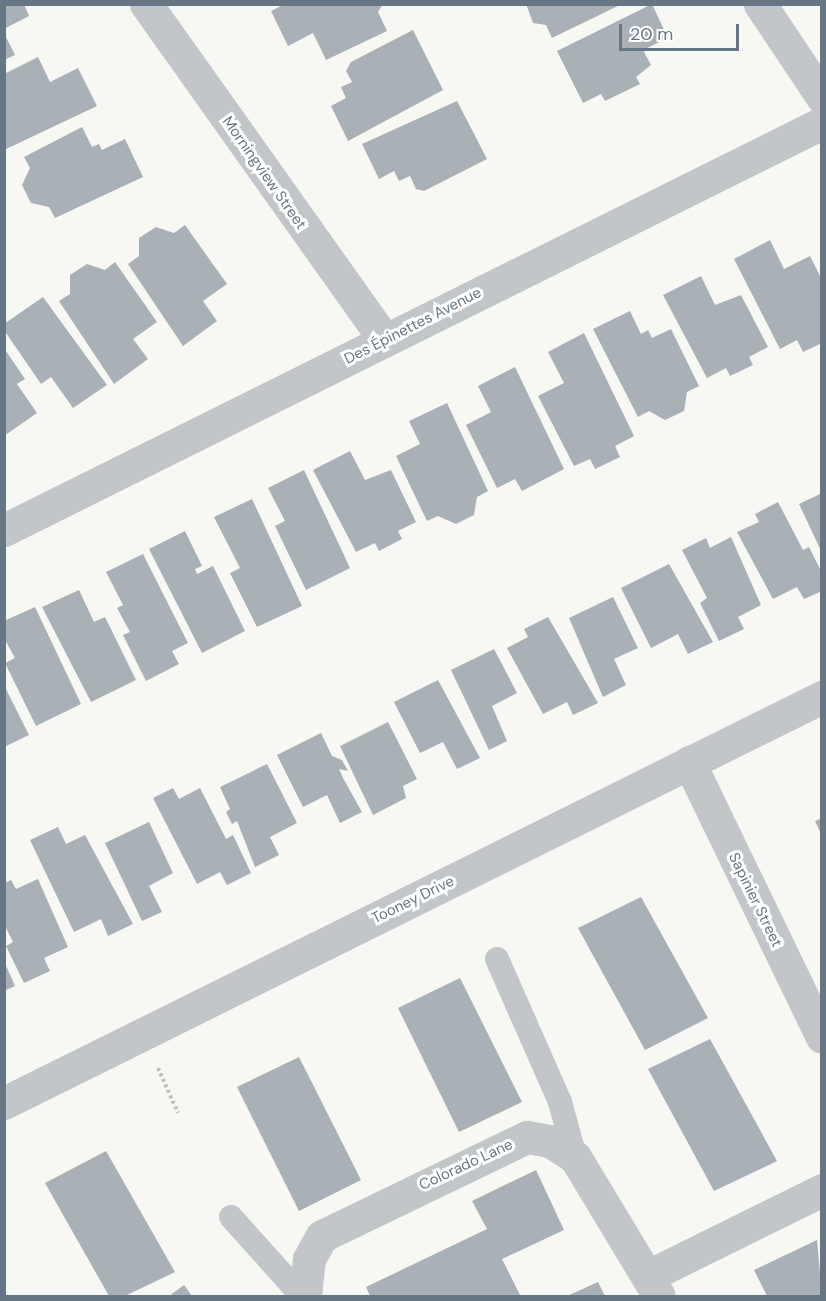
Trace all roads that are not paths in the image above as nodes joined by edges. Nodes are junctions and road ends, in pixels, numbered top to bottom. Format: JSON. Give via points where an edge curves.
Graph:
{"nodes":[{"id":1,"x":146,"y":4,"type":"edge"},
{"id":2,"x":760,"y":4,"type":"edge"},
{"id":3,"x":822,"y":97,"type":"edge"},
{"id":4,"x":822,"y":123,"type":"edge"},
{"id":5,"x":384,"y":339,"type":"junction"},
{"id":6,"x":4,"y":530,"type":"edge"},
{"id":7,"x":822,"y":697,"type":"edge"},
{"id":8,"x":689,"y":762,"type":"junction"},
{"id":9,"x":497,"y":959,"type":"dead end"},
{"id":10,"x":822,"y":1038,"type":"edge"},
{"id":11,"x":4,"y":1103,"type":"edge"},
{"id":12,"x":575,"y":1157,"type":"junction"},
{"id":13,"x":822,"y":1190,"type":"edge"},
{"id":14,"x":231,"y":1217,"type":"dead end"},
{"id":15,"x":654,"y":1286,"type":"edge"},
{"id":16,"x":304,"y":1296,"type":"edge"}],
"edges":[{"from":1,"to":5,"type":"street","name":"Morningview Street"},
{"from":2,"to":3,"type":"street"},
{"from":4,"to":5,"type":"street","name":"Des Épinettes Avenue"},
{"from":5,"to":6,"type":"street","name":"Des Épinettes Avenue"},
{"from":7,"to":8,"type":"street","name":"Tooney Drive"},
{"from":8,"to":10,"type":"street","name":"Sapinier Street"},
{"from":8,"to":11,"type":"street","name":"Tooney Drive"},
{"from":9,"to":12,"type":"lane","via":[[560,1101]]},
{"from":12,"to":15,"type":"street","name":"Colorado Lane"},
{"from":12,"to":16,"type":"street","name":"Colorado Lane","via":[[550,1141],[527,1137],[322,1236],[309,1259]]},
{"from":13,"to":15,"type":"street","name":"Colorado Lane"},
{"from":14,"to":16,"type":"lane"}]}
